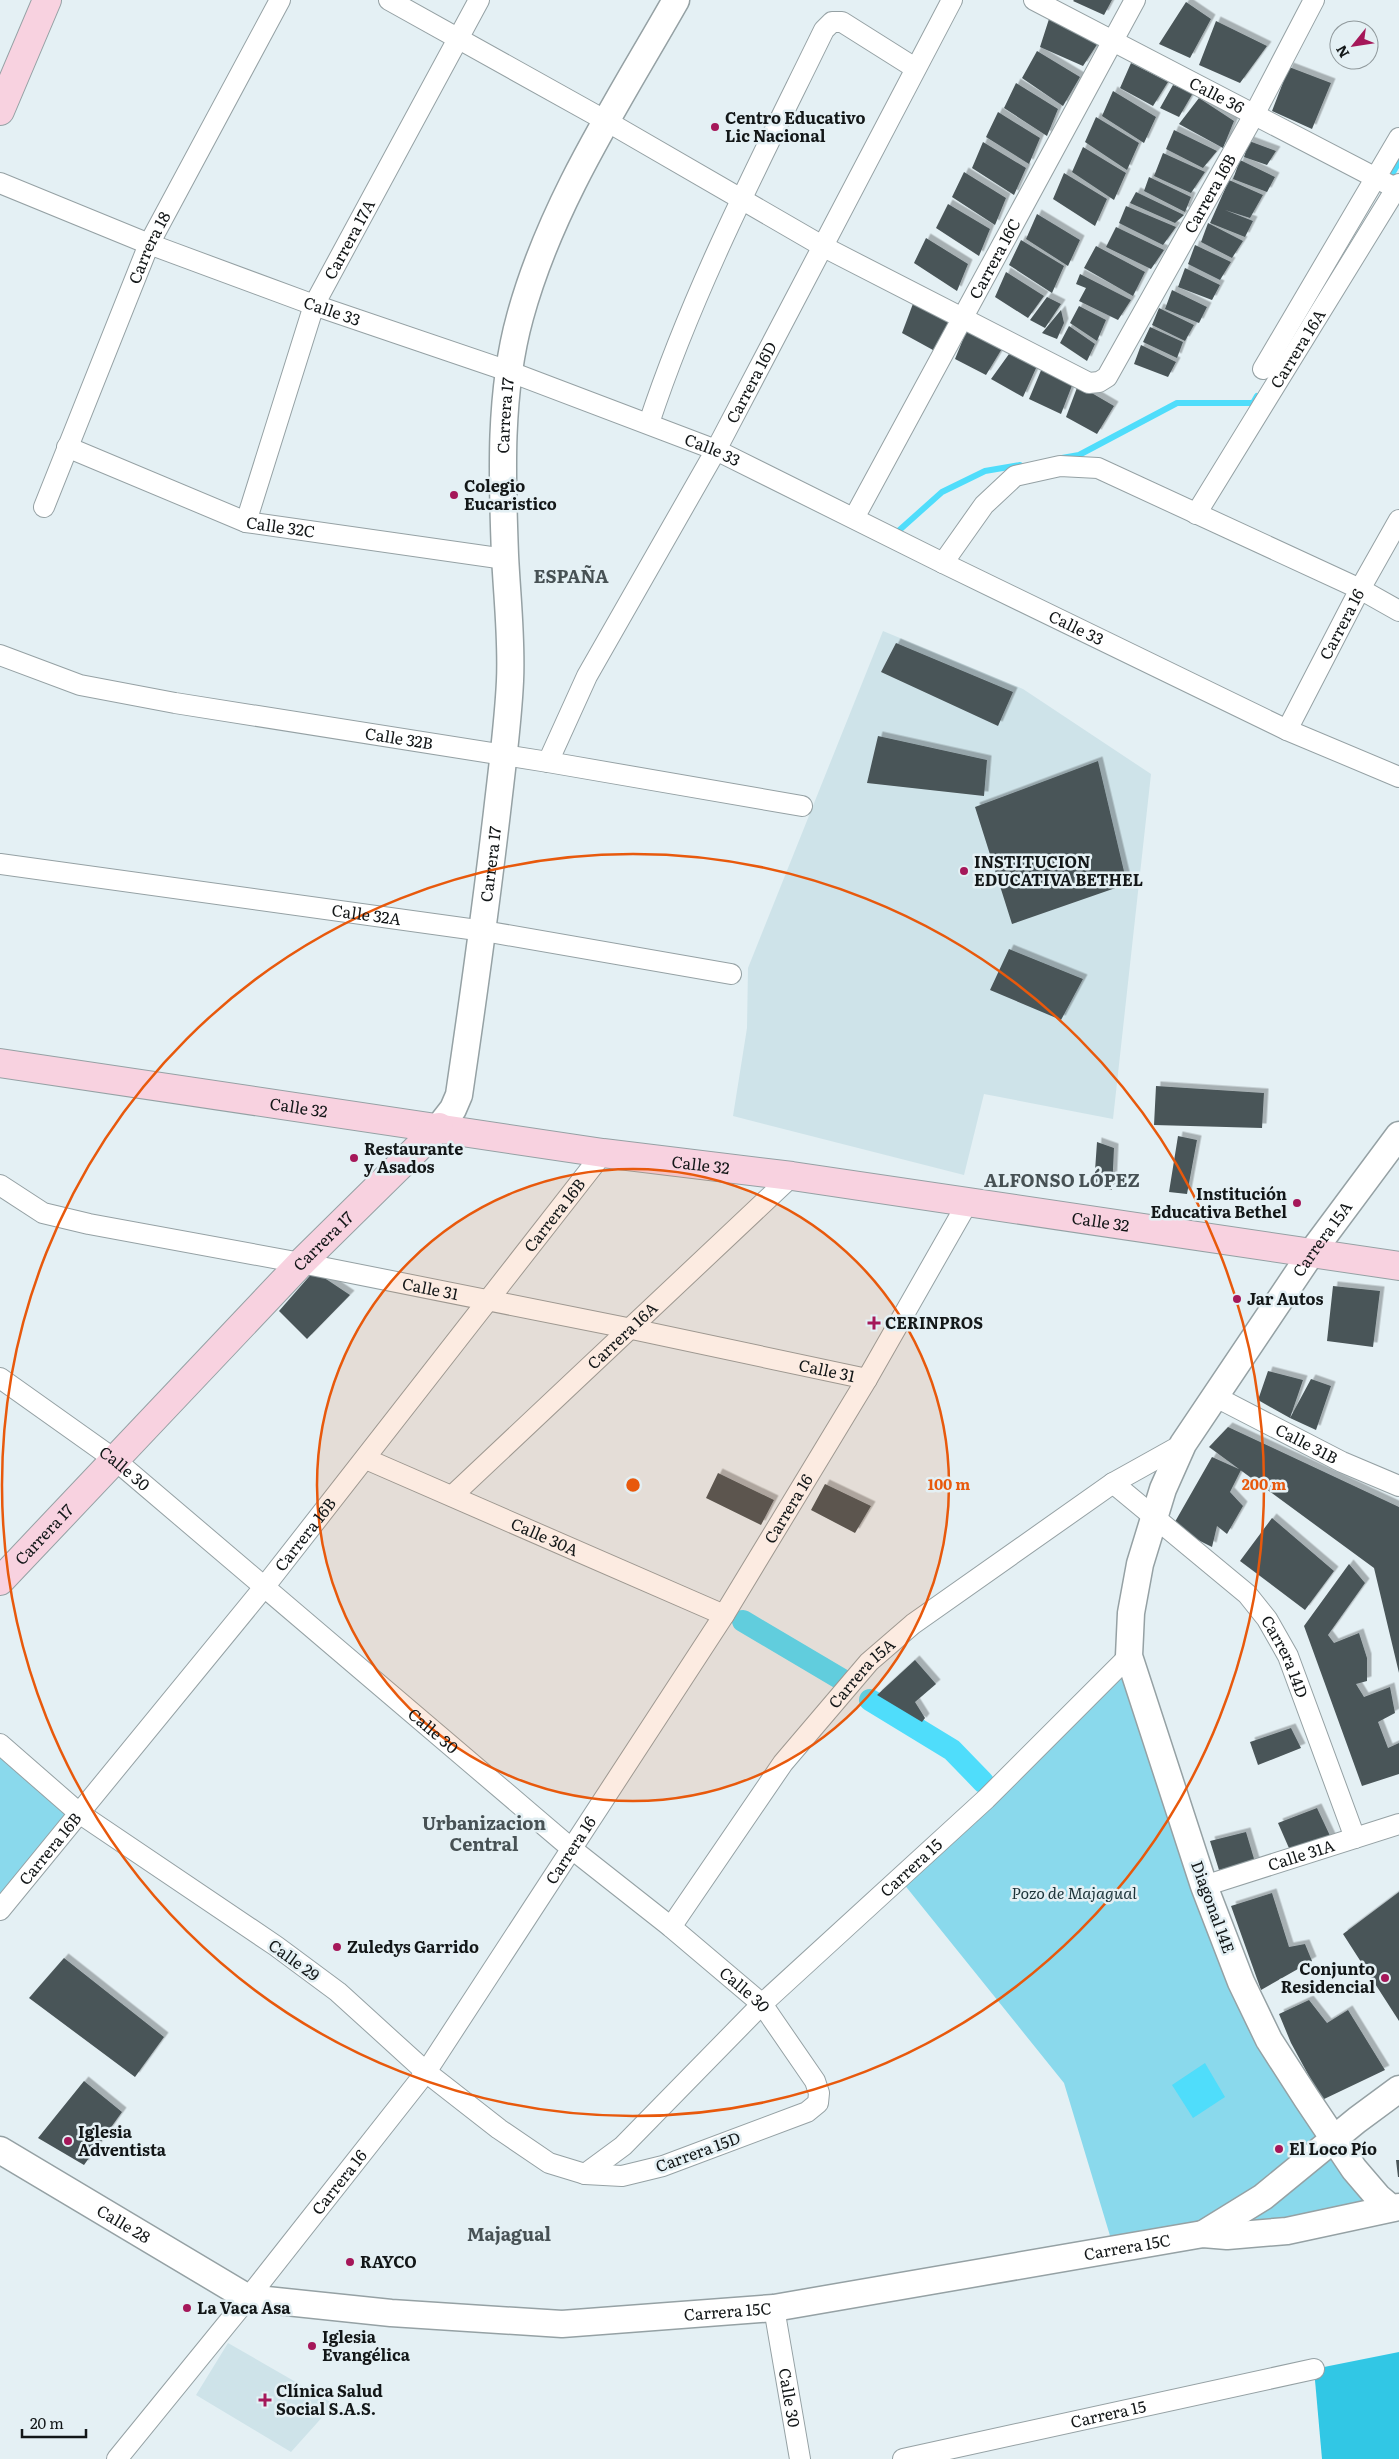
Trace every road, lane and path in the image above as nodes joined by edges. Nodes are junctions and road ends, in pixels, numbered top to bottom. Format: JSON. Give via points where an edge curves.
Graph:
{"nodes":[{"id":1,"x":47,"y":0,"type":"edge"},
{"id":2,"x":280,"y":0,"type":"edge"},
{"id":3,"x":389,"y":0,"type":"edge"},
{"id":4,"x":479,"y":0,"type":"edge"},
{"id":5,"x":676,"y":0,"type":"edge"},
{"id":6,"x":952,"y":0,"type":"edge"},
{"id":7,"x":1034,"y":0,"type":"edge"},
{"id":8,"x":1135,"y":0,"type":"edge"},
{"id":9,"x":1314,"y":0,"type":"edge"},
{"id":10,"x":457,"y":38,"type":"junction"},
{"id":11,"x":1113,"y":42,"type":"junction"},
{"id":12,"x":915,"y":68,"type":"junction"},
{"id":13,"x":0,"y":111,"type":"edge"},
{"id":14,"x":1254,"y":115,"type":"junction"},
{"id":15,"x":608,"y":122,"type":"junction"},
{"id":16,"x":1399,"y":138,"type":"edge"},
{"id":17,"x":1376,"y":179,"type":"junction"},
{"id":18,"x":0,"y":183,"type":"edge"},
{"id":19,"x":1398,"y":188,"type":"edge"},
{"id":20,"x":741,"y":199,"type":"junction"},
{"id":21,"x":149,"y":244,"type":"junction"},
{"id":22,"x":824,"y":247,"type":"junction"},
{"id":23,"x":314,"y":305,"type":"junction"},
{"id":24,"x":964,"y":318,"type":"junction"},
{"id":25,"x":1263,"y":369,"type":"dead end"},
{"id":26,"x":508,"y":371,"type":"junction"},
{"id":27,"x":649,"y":423,"type":"junction"},
{"id":28,"x":68,"y":447,"type":"junction"},
{"id":29,"x":716,"y":450,"type":"junction"},
{"id":30,"x":44,"y":507,"type":"dead end"},
{"id":31,"x":1196,"y":514,"type":"junction"},
{"id":32,"x":854,"y":518,"type":"junction"},
{"id":33,"x":1399,"y":520,"type":"edge"},
{"id":34,"x":246,"y":522,"type":"junction"},
{"id":35,"x":505,"y":559,"type":"junction"},
{"id":36,"x":943,"y":563,"type":"junction"},
{"id":37,"x":1360,"y":589,"type":"junction"},
{"id":38,"x":1399,"y":611,"type":"edge"},
{"id":39,"x":0,"y":655,"type":"edge"},
{"id":40,"x":1287,"y":730,"type":"junction"},
{"id":41,"x":503,"y":756,"type":"junction"},
{"id":42,"x":548,"y":762,"type":"junction"},
{"id":43,"x":1399,"y":777,"type":"edge"},
{"id":44,"x":802,"y":806,"type":"dead end"},
{"id":45,"x":0,"y":864,"type":"edge"},
{"id":46,"x":484,"y":931,"type":"junction"},
{"id":47,"x":731,"y":974,"type":"dead end"},
{"id":48,"x":0,"y":1063,"type":"edge"},
{"id":49,"x":440,"y":1127,"type":"junction"},
{"id":50,"x":1399,"y":1135,"type":"edge"},
{"id":51,"x":603,"y":1153,"type":"junction"},
{"id":52,"x":792,"y":1176,"type":"junction"},
{"id":53,"x":0,"y":1185,"type":"edge"},
{"id":54,"x":968,"y":1202,"type":"junction"},
{"id":55,"x":1312,"y":1252,"type":"junction"},
{"id":56,"x":301,"y":1263,"type":"junction"},
{"id":57,"x":1399,"y":1266,"type":"edge"},
{"id":58,"x":486,"y":1300,"type":"junction"},
{"id":59,"x":632,"y":1329,"type":"junction"},
{"id":60,"x":0,"y":1378,"type":"edge"},
{"id":61,"x":867,"y":1379,"type":"junction"},
{"id":62,"x":1216,"y":1397,"type":"junction"},
{"id":63,"x":1183,"y":1444,"type":"junction"},
{"id":64,"x":114,"y":1459,"type":"junction"},
{"id":65,"x":366,"y":1459,"type":"junction"},
{"id":66,"x":1113,"y":1483,"type":"junction"},
{"id":67,"x":1399,"y":1486,"type":"edge"},
{"id":68,"x":452,"y":1496,"type":"junction"},
{"id":69,"x":1153,"y":1517,"type":"junction"},
{"id":70,"x":0,"y":1581,"type":"edge"},
{"id":71,"x":265,"y":1586,"type":"junction"},
{"id":72,"x":724,"y":1615,"type":"junction"},
{"id":73,"x":1129,"y":1656,"type":"junction"},
{"id":74,"x":0,"y":1744,"type":"edge"},
{"id":75,"x":79,"y":1813,"type":"junction"},
{"id":76,"x":1399,"y":1824,"type":"edge"},
{"id":77,"x":1355,"y":1838,"type":"junction"},
{"id":78,"x":572,"y":1849,"type":"junction"},
{"id":79,"x":1204,"y":1886,"type":"junction"},
{"id":80,"x":0,"y":1910,"type":"edge"},
{"id":81,"x":671,"y":1927,"type":"junction"},
{"id":82,"x":762,"y":2004,"type":"junction"},
{"id":83,"x":426,"y":2072,"type":"junction"},
{"id":84,"x":1399,"y":2089,"type":"edge"},
{"id":85,"x":807,"y":2112,"type":"joint"},
{"id":86,"x":1334,"y":2139,"type":"junction"},
{"id":87,"x":0,"y":2150,"type":"edge"},
{"id":88,"x":585,"y":2174,"type":"junction"},
{"id":89,"x":1280,"y":2185,"type":"junction"},
{"id":90,"x":1395,"y":2207,"type":"edge"},
{"id":91,"x":1287,"y":2231,"type":"junction"},
{"id":92,"x":1203,"y":2234,"type":"junction"},
{"id":93,"x":248,"y":2298,"type":"junction"},
{"id":94,"x":774,"y":2308,"type":"junction"},
{"id":95,"x":1314,"y":2369,"type":"dead end"},
{"id":96,"x":117,"y":2459,"type":"edge"},
{"id":97,"x":800,"y":2459,"type":"edge"},
{"id":98,"x":903,"y":2459,"type":"edge"}],
"edges":[{"from":1,"to":13,"type":"main road"},
{"from":2,"to":21,"type":"street","name":"Carrera 18"},
{"from":3,"to":10,"type":"street"},
{"from":4,"to":10,"type":"street","name":"Carrera 17A"},
{"from":5,"to":15,"type":"street","name":"Carrera 17"},
{"from":6,"to":12,"type":"street","name":"Carrera 16D"},
{"from":7,"to":11,"type":"street","name":"Calle 36"},
{"from":8,"to":11,"type":"street","name":"Carrera 16C"},
{"from":9,"to":14,"type":"street","name":"Carrera 16B"},
{"from":10,"to":15,"type":"street"},
{"from":10,"to":23,"type":"street","name":"Carrera 17A"},
{"from":11,"to":14,"type":"street","name":"Calle 36"},
{"from":11,"to":24,"type":"street","name":"Carrera 16C"},
{"from":12,"to":20,"type":"street","via":[[842,22],[832,22],[824,30]]},
{"from":12,"to":22,"type":"street","name":"Carrera 16D"},
{"from":14,"to":17,"type":"street","name":"Calle 36"},
{"from":14,"to":24,"type":"street","name":"Carrera 16B","via":[[1107,377],[1089,383]]},
{"from":15,"to":20,"type":"street"},
{"from":15,"to":26,"type":"street","name":"Carrera 17","via":[[561,206],[536,265],[519,319]]},
{"from":16,"to":17,"type":"street"},
{"from":17,"to":19,"type":"street","name":"Calle 36"},
{"from":17,"to":25,"type":"street"},
{"from":18,"to":21,"type":"street","name":"Calle 33"},
{"from":19,"to":31,"type":"street","name":"Carrera 16A"},
{"from":20,"to":22,"type":"street"},
{"from":20,"to":27,"type":"street","via":[[668,365]]},
{"from":21,"to":23,"type":"street","name":"Calle 33"},
{"from":21,"to":28,"type":"street","name":"Carrera 18"},
{"from":22,"to":24,"type":"street"},
{"from":22,"to":29,"type":"street","name":"Carrera 16D"},
{"from":23,"to":26,"type":"street","name":"Calle 33"},
{"from":23,"to":34,"type":"street","name":"Carrera 17A"},
{"from":24,"to":32,"type":"street","name":"Carrera 16C"},
{"from":26,"to":27,"type":"street","name":"Calle 33"},
{"from":26,"to":35,"type":"street","name":"Carrera 17","via":[[502,478]]},
{"from":27,"to":29,"type":"street","name":"Calle 33"},
{"from":28,"to":30,"type":"street","name":"Carrera 18"},
{"from":28,"to":34,"type":"street","name":"Calle 32C"},
{"from":29,"to":32,"type":"street","name":"Calle 33"},
{"from":29,"to":42,"type":"street","name":"Carrera 16D","via":[[587,676]]},
{"from":31,"to":36,"type":"street","via":[[1098,468],[1060,466],[1015,476],[984,506]]},
{"from":31,"to":37,"type":"street"},
{"from":32,"to":36,"type":"street","name":"Calle 33"},
{"from":33,"to":37,"type":"street","name":"Carrera 16"},
{"from":34,"to":35,"type":"street","name":"Calle 32C"},
{"from":35,"to":41,"type":"street","name":"Carrera 17","via":[[510,655]]},
{"from":36,"to":40,"type":"street","name":"Calle 33"},
{"from":37,"to":38,"type":"street"},
{"from":37,"to":40,"type":"street","name":"Carrera 16"},
{"from":39,"to":41,"type":"street","name":"Calle 32B","via":[[80,685]]},
{"from":40,"to":43,"type":"street","name":"Calle 33"},
{"from":41,"to":42,"type":"street","name":"Calle 32B"},
{"from":41,"to":46,"type":"street","name":"Carrera 17"},
{"from":42,"to":44,"type":"street","name":"Calle 32B"},
{"from":45,"to":46,"type":"street","name":"Calle 32A"},
{"from":46,"to":47,"type":"street","name":"Calle 32A"},
{"from":46,"to":49,"type":"street","name":"Carrera 17","via":[[459,1095]]},
{"from":48,"to":49,"type":"main road","name":"Calle 32"},
{"from":49,"to":51,"type":"main road","name":"Calle 32"},
{"from":49,"to":56,"type":"main road","name":"Carrera 17"},
{"from":50,"to":55,"type":"street","name":"Carrera 15A"},
{"from":51,"to":52,"type":"main road","name":"Calle 32"},
{"from":51,"to":58,"type":"street","name":"Carrera 16B"},
{"from":52,"to":54,"type":"main road","name":"Calle 32"},
{"from":52,"to":59,"type":"street","name":"Carrera 16A"},
{"from":53,"to":56,"type":"street","name":"Calle 31","via":[[43,1213]]},
{"from":54,"to":55,"type":"main road","name":"Calle 32"},
{"from":54,"to":61,"type":"street","name":"Carrera 16"},
{"from":55,"to":57,"type":"main road","name":"Calle 32"},
{"from":55,"to":62,"type":"street","name":"Carrera 15A"},
{"from":56,"to":58,"type":"street","name":"Calle 31"},
{"from":56,"to":64,"type":"main road","name":"Carrera 17"},
{"from":58,"to":59,"type":"street","name":"Calle 31"},
{"from":58,"to":65,"type":"street","name":"Carrera 16B"},
{"from":59,"to":61,"type":"street","name":"Calle 31"},
{"from":59,"to":68,"type":"street","name":"Carrera 16A"},
{"from":60,"to":64,"type":"street","name":"Calle 30"},
{"from":61,"to":72,"type":"street","name":"Carrera 16"},
{"from":62,"to":63,"type":"street","name":"Carrera 15A"},
{"from":62,"to":67,"type":"street","name":"Calle 31B","via":[[1342,1462]]},
{"from":63,"to":66,"type":"street","name":"Carrera 15A"},
{"from":63,"to":69,"type":"street","name":"Carrera 15A"},
{"from":64,"to":70,"type":"main road","name":"Carrera 17"},
{"from":64,"to":71,"type":"street","name":"Calle 30"},
{"from":65,"to":68,"type":"street","name":"Calle 30A"},
{"from":65,"to":71,"type":"street","name":"Carrera 16B"},
{"from":66,"to":69,"type":"street"},
{"from":66,"to":81,"type":"street","name":"Carrera 15A","via":[[913,1624],[869,1662],[784,1762]]},
{"from":68,"to":72,"type":"street","name":"Calle 30A"},
{"from":69,"to":73,"type":"street","via":[[1130,1613]]},
{"from":69,"to":77,"type":"street","name":"Carrera 14D","via":[[1247,1594],[1267,1619],[1288,1656]]},
{"from":71,"to":75,"type":"street","name":"Carrera 16B"},
{"from":71,"to":78,"type":"street","name":"Calle 30"},
{"from":72,"to":78,"type":"street","name":"Carrera 16"},
{"from":73,"to":79,"type":"street","name":"Diagonal 14E"},
{"from":73,"to":82,"type":"street","name":"Carrera 15","via":[[986,1799]]},
{"from":74,"to":75,"type":"street","name":"Calle 29"},
{"from":75,"to":80,"type":"street","name":"Carrera 16B"},
{"from":75,"to":83,"type":"street","name":"Calle 29","via":[[338,1992]]},
{"from":76,"to":77,"type":"street","name":"Calle 31A"},
{"from":77,"to":79,"type":"street","name":"Calle 31A"},
{"from":78,"to":81,"type":"street","name":"Calle 30"},
{"from":78,"to":83,"type":"street","name":"Carrera 16"},
{"from":79,"to":86,"type":"street","name":"Diagonal 14E","via":[[1241,1982],[1269,2040]]},
{"from":81,"to":82,"type":"street","name":"Calle 30"},
{"from":82,"to":85,"type":"street","name":"Calle 30","via":[[814,2081],[819,2093],[818,2103]]},
{"from":82,"to":88,"type":"street","name":"Carrera 15","via":[[623,2146]]},
{"from":83,"to":88,"type":"street","name":"Calle 29","via":[[499,2129],[549,2162]]},
{"from":83,"to":93,"type":"street","name":"Carrera 16"},
{"from":84,"to":86,"type":"street"},
{"from":85,"to":88,"type":"street","name":"Carrera 15D","via":[[663,2166],[622,2176]]},
{"from":86,"to":89,"type":"street","name":"Carrera 15C"},
{"from":86,"to":90,"type":"street","name":"Diagonal 14E","via":[[1365,2183]]},
{"from":87,"to":93,"type":"street","name":"Calle 28"},
{"from":89,"to":91,"type":"street","via":[[1277,2204]]},
{"from":89,"to":92,"type":"street","name":"Carrera 15C"},
{"from":90,"to":91,"type":"street","name":"Carrera 15C"},
{"from":91,"to":92,"type":"street","name":"Carrera 15C"},
{"from":92,"to":94,"type":"street","name":"Carrera 15C"},
{"from":93,"to":94,"type":"street","name":"Carrera 15C","via":[[391,2313],[562,2324]]},
{"from":93,"to":96,"type":"street","name":"Carrera 16"},
{"from":94,"to":97,"type":"street","name":"Calle 30"},
{"from":95,"to":98,"type":"street","name":"Carrera 15"}]}
